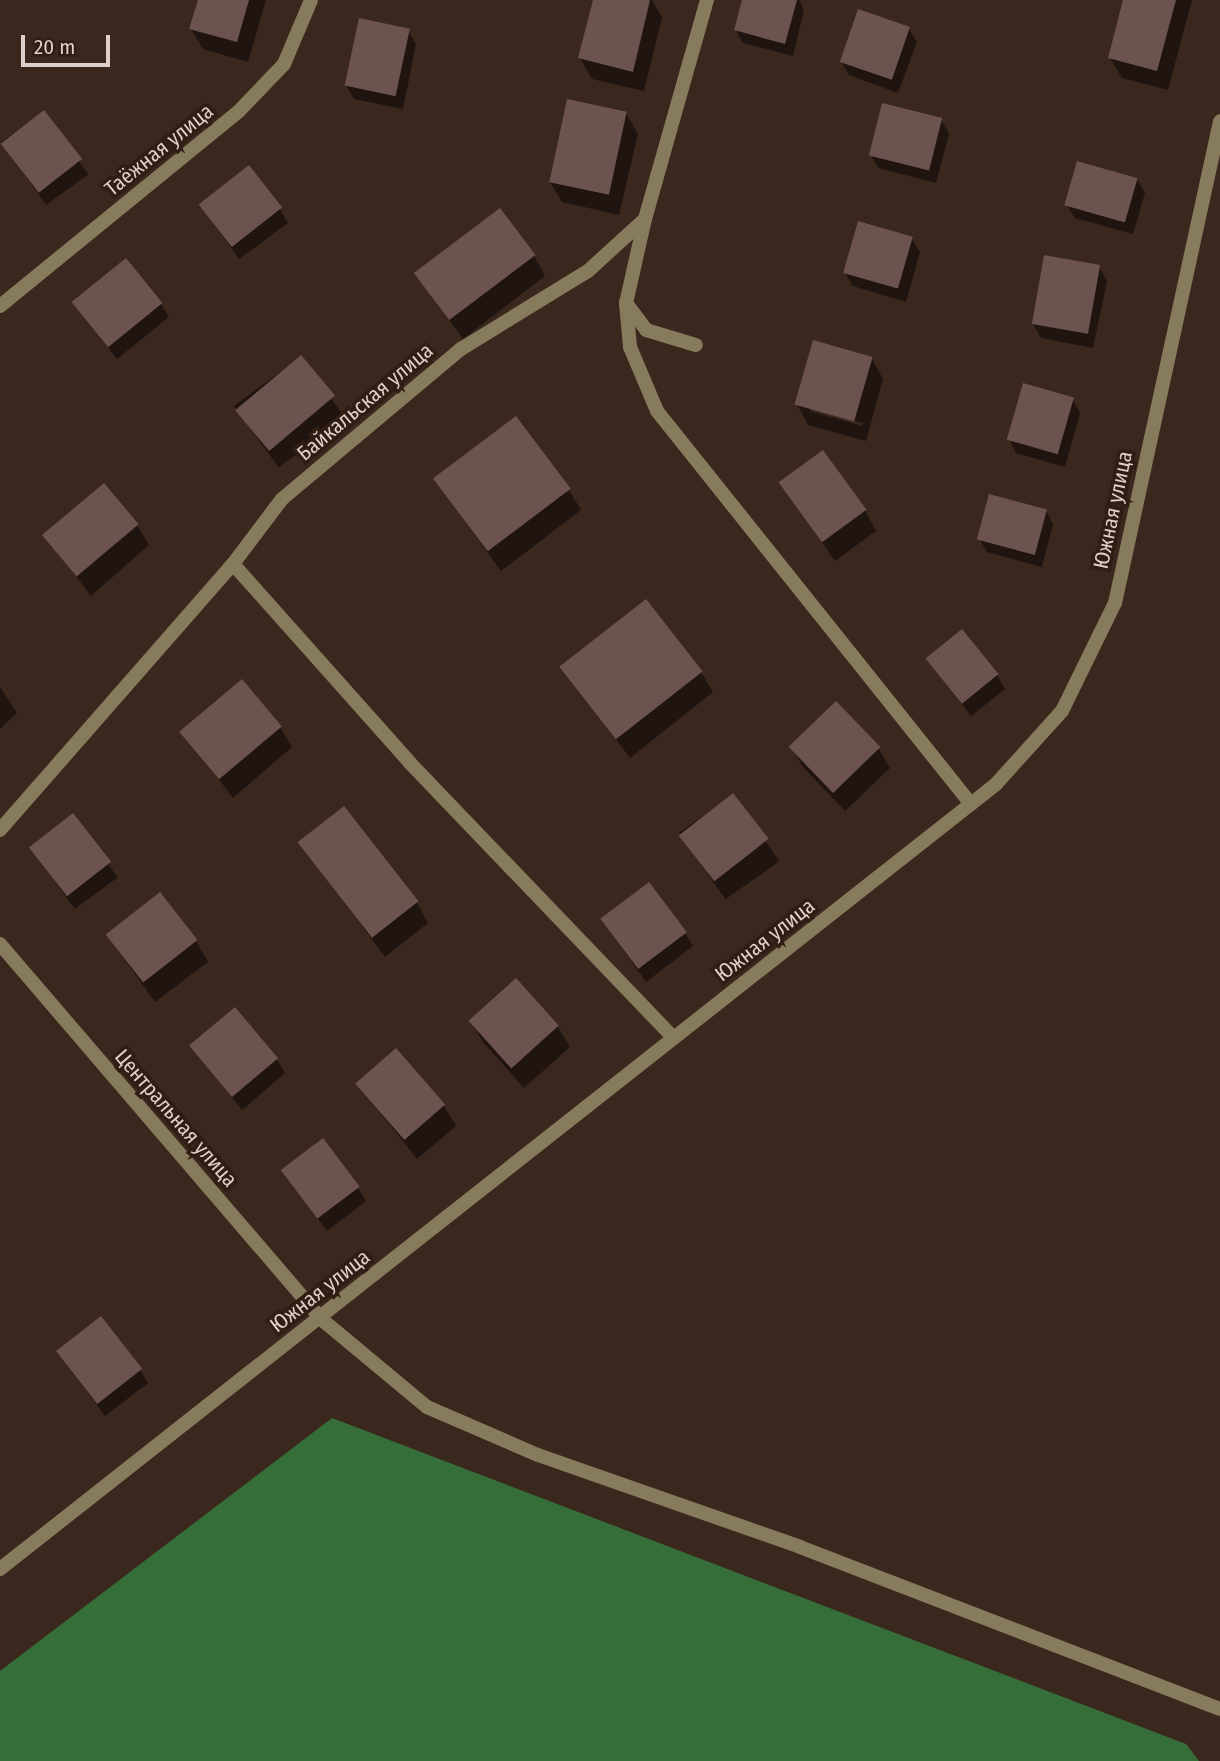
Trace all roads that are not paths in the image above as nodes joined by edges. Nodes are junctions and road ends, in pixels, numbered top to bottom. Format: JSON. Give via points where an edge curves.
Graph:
{"nodes":[{"id":1,"x":311,"y":0,"type":"edge"},
{"id":2,"x":706,"y":0,"type":"edge"},
{"id":3,"x":1220,"y":121,"type":"edge"},
{"id":4,"x":645,"y":219,"type":"junction"},
{"id":5,"x":626,"y":303,"type":"junction"},
{"id":6,"x":0,"y":306,"type":"edge"},
{"id":7,"x":696,"y":345,"type":"dead end"},
{"id":8,"x":233,"y":564,"type":"junction"},
{"id":9,"x":971,"y":804,"type":"junction"},
{"id":10,"x":0,"y":831,"type":"edge"},
{"id":11,"x":0,"y":944,"type":"edge"},
{"id":12,"x":674,"y":1038,"type":"junction"},
{"id":13,"x":320,"y":1318,"type":"junction"},
{"id":14,"x":0,"y":1569,"type":"edge"},
{"id":15,"x":1220,"y":1709,"type":"edge"}],
"edges":[{"from":1,"to":6,"type":"street","name":"Таёжная улица","via":[[284,64],[239,111]]},
{"from":2,"to":4,"type":"street"},
{"from":3,"to":9,"type":"street","name":"Южная улица","via":[[1115,603],[1062,711],[996,785]]},
{"from":4,"to":5,"type":"street"},
{"from":4,"to":8,"type":"street","name":"Байкальская улица","via":[[588,271],[451,358],[282,499]]},
{"from":5,"to":7,"type":"street","via":[[646,330]]},
{"from":5,"to":9,"type":"street","via":[[630,347],[657,411]]},
{"from":8,"to":10,"type":"street","name":"Байкальская улица"},
{"from":8,"to":12,"type":"street","via":[[410,763]]},
{"from":9,"to":12,"type":"street","name":"Южная улица"},
{"from":11,"to":13,"type":"street","name":"Центральная улица"},
{"from":12,"to":13,"type":"street","name":"Южная улица"},
{"from":13,"to":14,"type":"street","name":"Южная улица"},
{"from":13,"to":15,"type":"street","name":"Центральная улица","via":[[439,1413],[538,1455],[800,1547]]}]}
